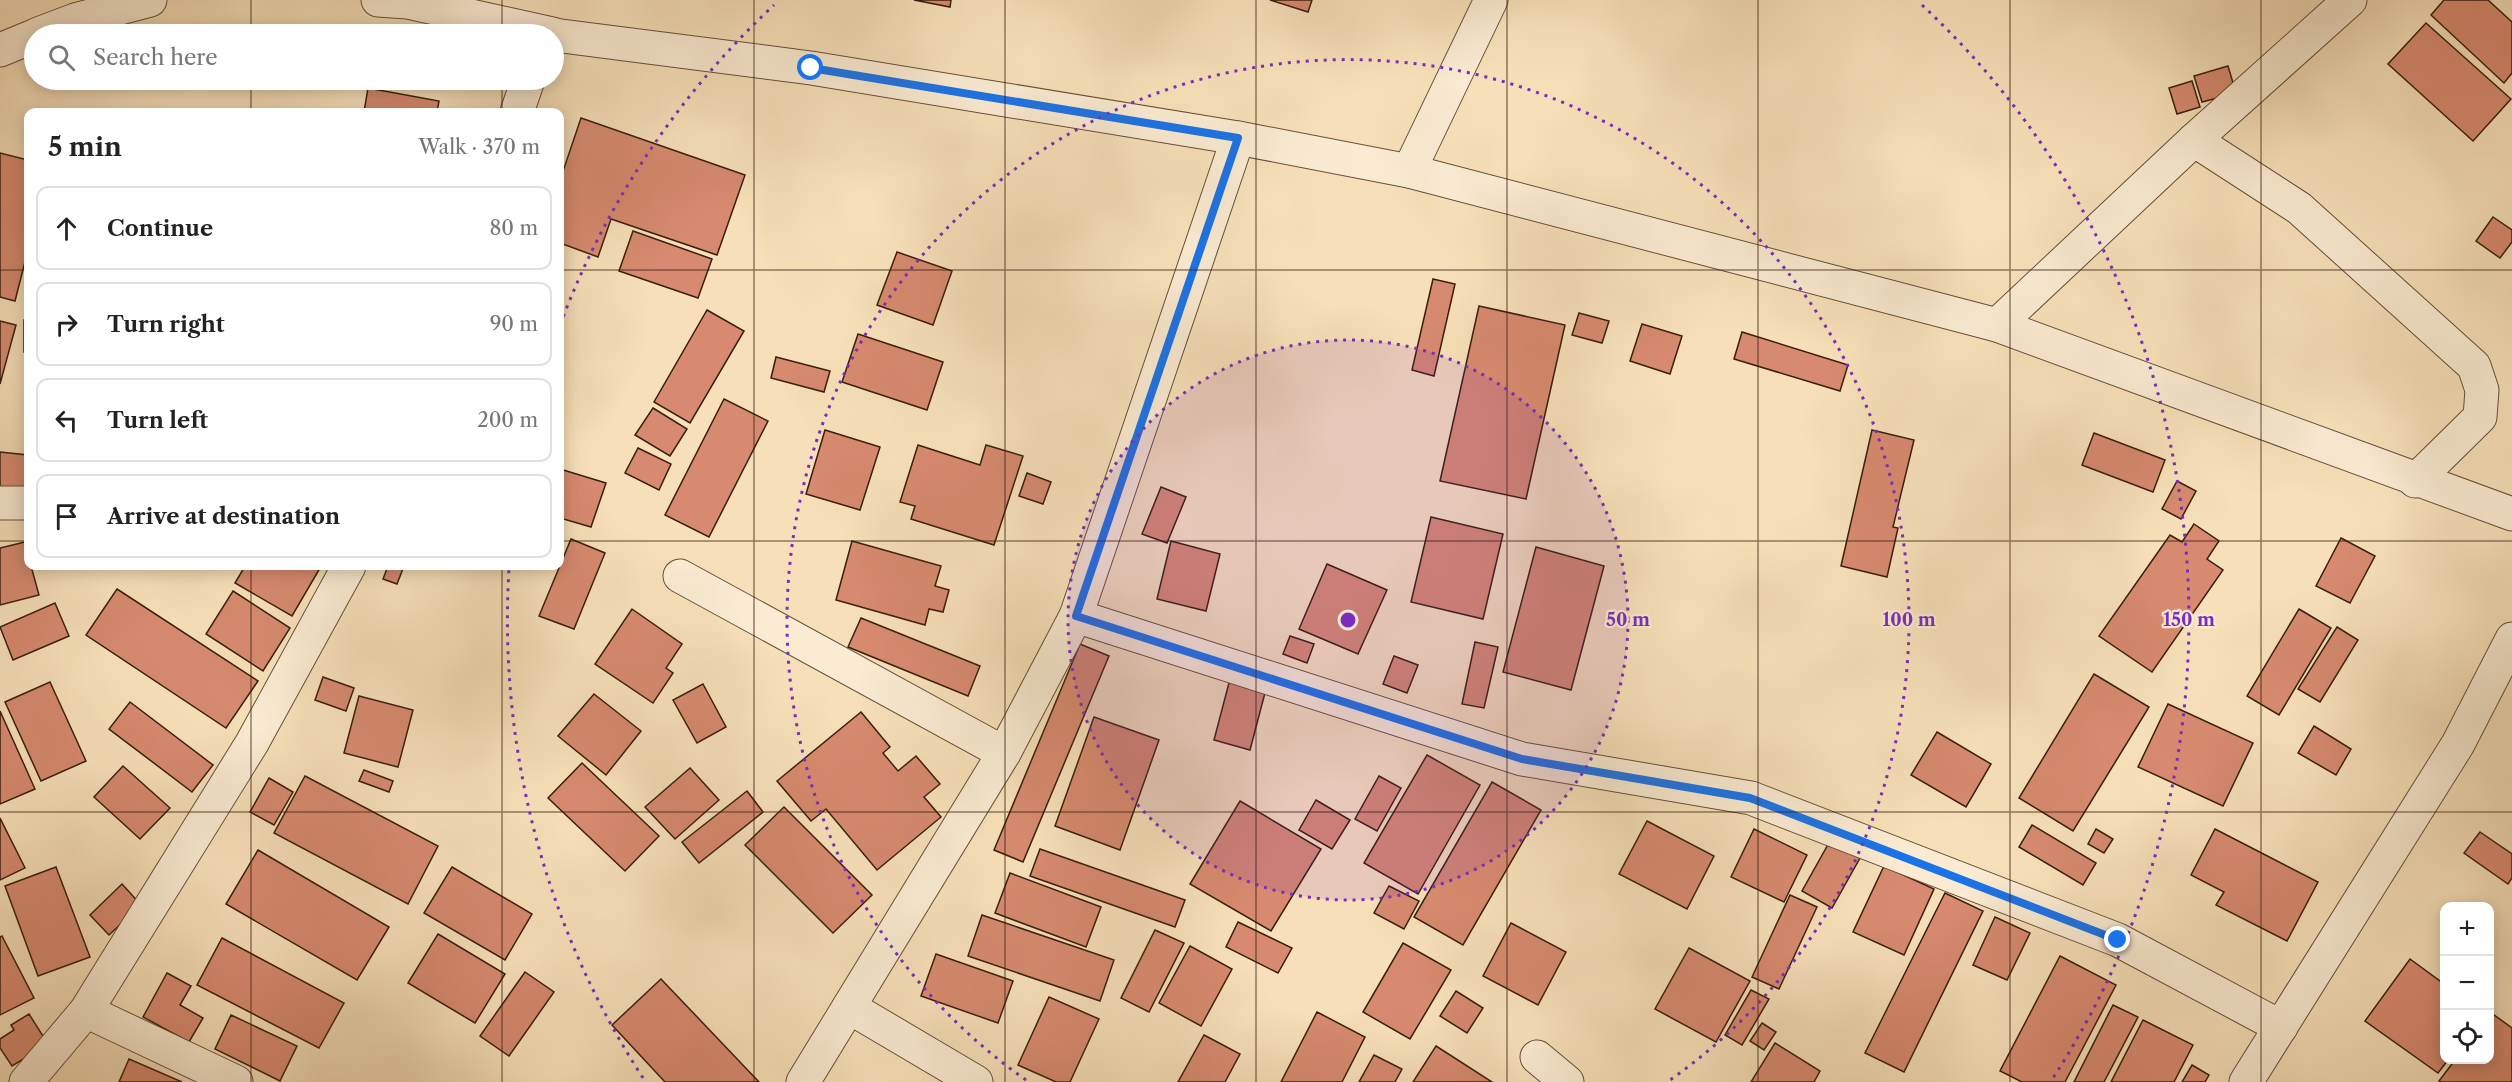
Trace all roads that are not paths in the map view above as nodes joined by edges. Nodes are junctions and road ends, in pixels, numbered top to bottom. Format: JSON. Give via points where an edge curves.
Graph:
{"nodes":[{"id":1,"x":150,"y":0,"type":"edge"},
{"id":2,"x":1491,"y":0,"type":"edge"},
{"id":3,"x":2350,"y":0,"type":"edge"},
{"id":4,"x":397,"y":1,"type":"edge"},
{"id":5,"x":65,"y":24,"type":"edge"},
{"id":6,"x":502,"y":24,"type":"edge"},
{"id":7,"x":564,"y":36,"type":"edge"},
{"id":8,"x":24,"y":40,"type":"edge"},
{"id":9,"x":0,"y":50,"type":"edge"},
{"id":10,"x":525,"y":90,"type":"edge"},
{"id":11,"x":519,"y":108,"type":"edge"},
{"id":12,"x":1238,"y":138,"type":"junction"},
{"id":13,"x":2194,"y":140,"type":"junction"},
{"id":14,"x":1409,"y":171,"type":"junction"},
{"id":15,"x":1997,"y":325,"type":"junction"},
{"id":16,"x":2415,"y":481,"type":"junction"},
{"id":17,"x":0,"y":503,"type":"edge"},
{"id":18,"x":24,"y":503,"type":"edge"},
{"id":19,"x":2512,"y":514,"type":"edge"},
{"id":20,"x":347,"y":570,"type":"edge"},
{"id":21,"x":680,"y":576,"type":"dead end"},
{"id":22,"x":1076,"y":616,"type":"junction"},
{"id":23,"x":2512,"y":639,"type":"edge"},
{"id":24,"x":1004,"y":753,"type":"junction"},
{"id":25,"x":849,"y":1008,"type":"junction"},
{"id":26,"x":86,"y":1011,"type":"junction"},
{"id":27,"x":2281,"y":1027,"type":"junction"},
{"id":28,"x":1537,"y":1057,"type":"dead end"},
{"id":29,"x":26,"y":1082,"type":"edge"},
{"id":30,"x":236,"y":1082,"type":"edge"},
{"id":31,"x":802,"y":1082,"type":"edge"},
{"id":32,"x":976,"y":1082,"type":"edge"},
{"id":33,"x":1567,"y":1082,"type":"edge"},
{"id":34,"x":2246,"y":1082,"type":"edge"}],
"edges":[{"from":1,"to":5,"type":"street"},
{"from":2,"to":14,"type":"street"},
{"from":3,"to":13,"type":"street"},
{"from":4,"to":6,"type":"street"},
{"from":7,"to":12,"type":"street","via":[[811,68]]},
{"from":8,"to":9,"type":"street"},
{"from":10,"to":11,"type":"street"},
{"from":12,"to":14,"type":"street"},
{"from":12,"to":22,"type":"street"},
{"from":13,"to":15,"type":"street"},
{"from":13,"to":16,"type":"street","via":[[2299,208],[2474,366],[2482,390],[2480,417]]},
{"from":14,"to":15,"type":"street"},
{"from":15,"to":16,"type":"street"},
{"from":16,"to":19,"type":"street"},
{"from":17,"to":18,"type":"street"},
{"from":20,"to":26,"type":"street","via":[[252,743]]},
{"from":21,"to":24,"type":"street"},
{"from":22,"to":24,"type":"street"},
{"from":22,"to":27,"type":"street","via":[[1522,759],[1750,798],[2118,940]]},
{"from":23,"to":27,"type":"street","via":[[2458,744]]},
{"from":24,"to":25,"type":"street"},
{"from":25,"to":31,"type":"street"},
{"from":25,"to":32,"type":"street"},
{"from":26,"to":29,"type":"street"},
{"from":26,"to":30,"type":"street"},
{"from":27,"to":34,"type":"street"},
{"from":28,"to":33,"type":"street"}]}
